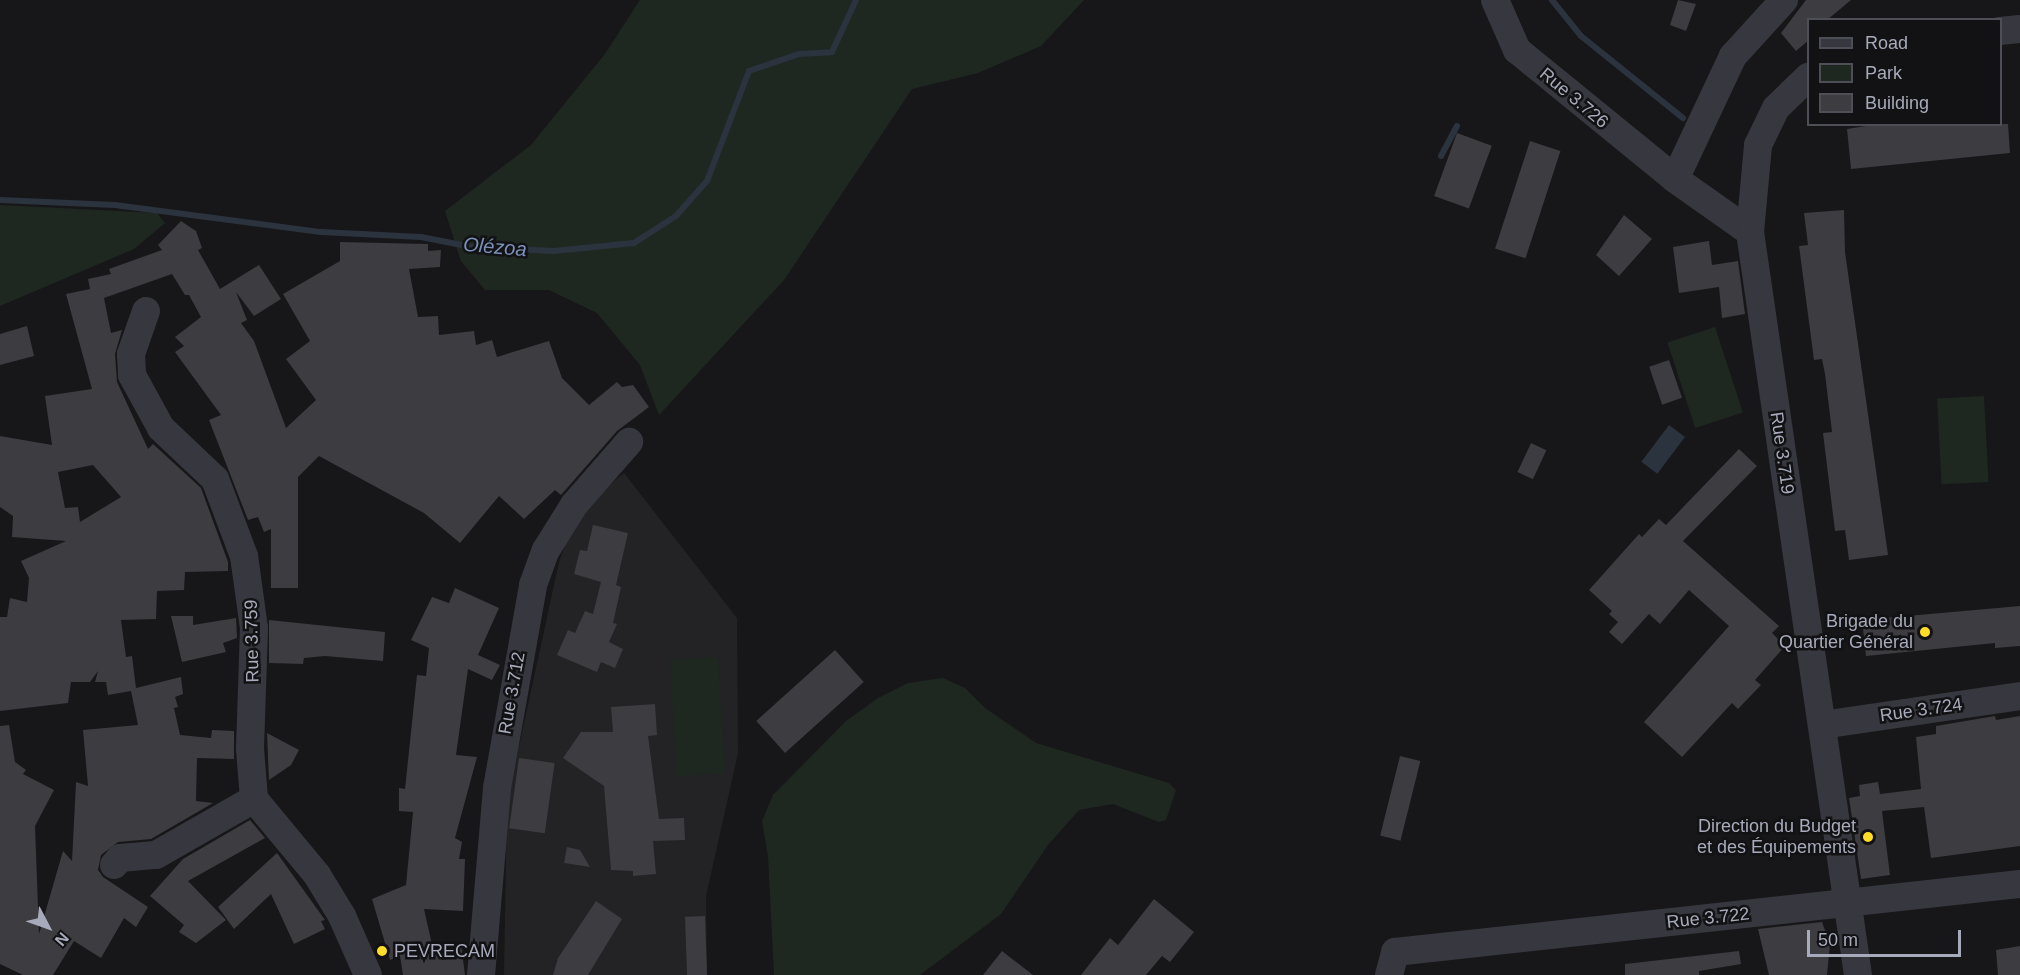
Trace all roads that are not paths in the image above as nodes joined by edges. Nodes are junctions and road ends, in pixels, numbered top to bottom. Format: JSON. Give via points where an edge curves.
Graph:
{"nodes":[{"id":1,"x":1495,"y":0,"type":"edge"},
{"id":2,"x":1784,"y":0,"type":"edge"},
{"id":3,"x":2020,"y":29,"type":"edge"},
{"id":4,"x":2002,"y":31,"type":"edge"},
{"id":5,"x":1807,"y":79,"type":"edge"},
{"id":6,"x":1675,"y":179,"type":"junction"},
{"id":7,"x":1750,"y":232,"type":"junction"},
{"id":8,"x":146,"y":311,"type":"dead end"},
{"id":9,"x":629,"y":442,"type":"dead end"},
{"id":10,"x":2020,"y":696,"type":"edge"},
{"id":11,"x":1822,"y":725,"type":"junction"},
{"id":12,"x":254,"y":799,"type":"junction"},
{"id":13,"x":114,"y":865,"type":"dead end"},
{"id":14,"x":2020,"y":884,"type":"edge"},
{"id":15,"x":1848,"y":903,"type":"junction"},
{"id":16,"x":1392,"y":964,"type":"edge"},
{"id":17,"x":368,"y":975,"type":"edge"},
{"id":18,"x":481,"y":975,"type":"edge"},
{"id":19,"x":1858,"y":975,"type":"edge"}],
"edges":[{"from":1,"to":6,"type":"street","name":"Rue 3.726","via":[[1517,50]]},
{"from":2,"to":6,"type":"street","via":[[1733,56]]},
{"from":3,"to":4,"type":"street"},
{"from":5,"to":7,"type":"street","name":"Rue 3.719","via":[[1776,108],[1758,145]]},
{"from":6,"to":7,"type":"street"},
{"from":7,"to":11,"type":"street","name":"Rue 3.719"},
{"from":8,"to":12,"type":"street","name":"Rue 3.759","via":[[131,354],[132,375],[161,428],[215,479],[244,556],[254,628],[250,760]]},
{"from":9,"to":18,"type":"street","name":"Rue 3.712","via":[[574,505],[546,550],[533,585],[497,788]]},
{"from":10,"to":11,"type":"street","name":"Rue 3.724"},
{"from":11,"to":15,"type":"street","name":"Rue 3.719"},
{"from":12,"to":13,"type":"street","via":[[156,855],[120,858]]},
{"from":12,"to":17,"type":"street","via":[[317,875],[342,916]]},
{"from":14,"to":15,"type":"street","name":"Rue 3.722"},
{"from":15,"to":16,"type":"street","name":"Rue 3.722"},
{"from":15,"to":19,"type":"street","name":"Rue 3.719"}]}
